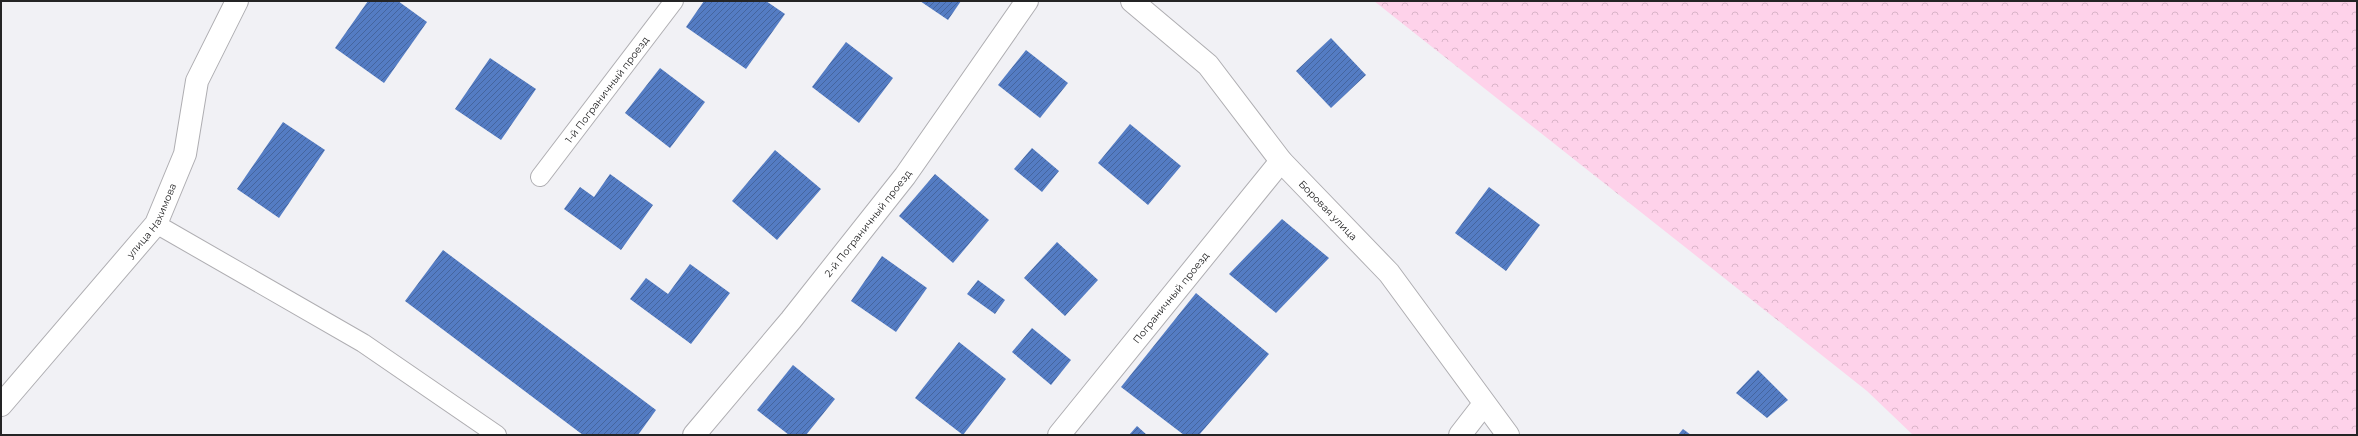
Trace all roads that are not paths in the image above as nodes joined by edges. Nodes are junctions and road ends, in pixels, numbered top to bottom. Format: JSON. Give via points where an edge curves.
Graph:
{"nodes":[{"id":1,"x":237,"y":1,"type":"edge"},
{"id":2,"x":674,"y":1,"type":"edge"},
{"id":3,"x":1027,"y":1,"type":"edge"},
{"id":4,"x":1132,"y":1,"type":"edge"},
{"id":5,"x":1281,"y":161,"type":"junction"},
{"id":6,"x":540,"y":177,"type":"dead end"},
{"id":7,"x":156,"y":224,"type":"junction"},
{"id":8,"x":1484,"y":404,"type":"junction"},
{"id":9,"x":1,"y":405,"type":"edge"},
{"id":10,"x":496,"y":435,"type":"edge"},
{"id":11,"x":694,"y":435,"type":"edge"},
{"id":12,"x":1060,"y":435,"type":"edge"},
{"id":13,"x":1460,"y":435,"type":"edge"},
{"id":14,"x":1508,"y":435,"type":"edge"}],
"edges":[{"from":1,"to":7,"type":"street","name":"улица Нахимова","via":[[197,81],[185,154]]},
{"from":2,"to":6,"type":"lane","name":"1-й Пограничный проезд"},
{"from":3,"to":11,"type":"street","name":"2-й Пограничный проезд","via":[[905,176],[791,320]]},
{"from":4,"to":5,"type":"street","name":"Боровая улица","via":[[1208,65]]},
{"from":5,"to":8,"type":"street","name":"Боровая улица","via":[[1389,273]]},
{"from":5,"to":12,"type":"street","name":"Пограничный проезд"},
{"from":7,"to":9,"type":"street","name":"улица Нахимова"},
{"from":7,"to":10,"type":"lane","via":[[363,343]]},
{"from":8,"to":13,"type":"street"},
{"from":8,"to":14,"type":"street","name":"Боровая улица"}]}
